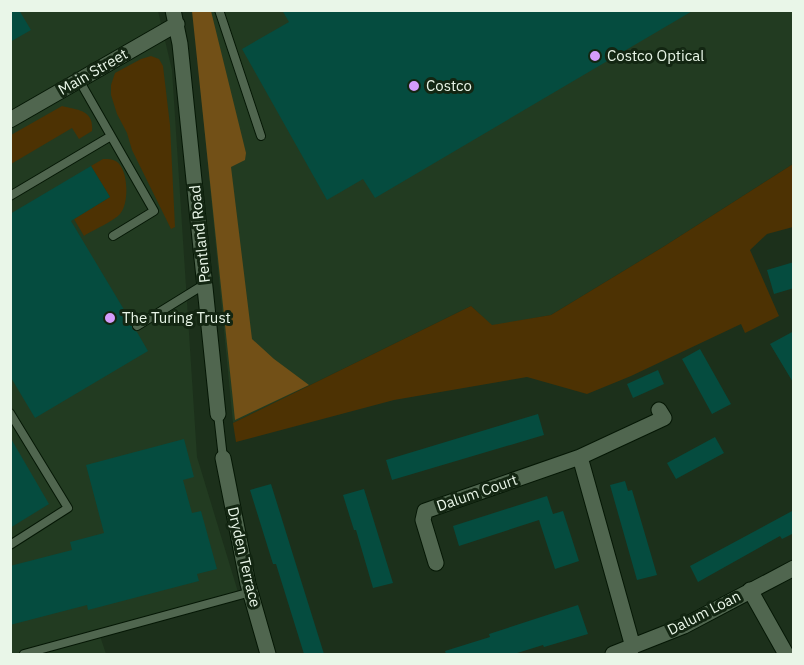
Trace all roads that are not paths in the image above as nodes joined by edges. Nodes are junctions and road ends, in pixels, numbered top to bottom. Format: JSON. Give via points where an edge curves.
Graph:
{"nodes":[{"id":1,"x":219,"y":10,"type":"edge"},
{"id":2,"x":175,"y":17,"type":"edge"},
{"id":3,"x":79,"y":80,"type":"junction"},
{"id":4,"x":10,"y":120,"type":"edge"},
{"id":5,"x":111,"y":136,"type":"junction"},
{"id":6,"x":261,"y":136,"type":"dead end"},
{"id":7,"x":10,"y":196,"type":"edge"},
{"id":8,"x":113,"y":236,"type":"dead end"},
{"id":9,"x":205,"y":284,"type":"junction"},
{"id":10,"x":137,"y":326,"type":"dead end"},
{"id":11,"x":659,"y":410,"type":"dead end"},
{"id":12,"x":10,"y":413,"type":"edge"},
{"id":13,"x":218,"y":414,"type":"joint"},
{"id":14,"x":580,"y":457,"type":"junction"},
{"id":15,"x":223,"y":458,"type":"joint"},
{"id":16,"x":10,"y":545,"type":"edge"},
{"id":17,"x":436,"y":563,"type":"dead end"},
{"id":18,"x":794,"y":568,"type":"edge"},
{"id":19,"x":750,"y":590,"type":"junction"},
{"id":20,"x":250,"y":592,"type":"junction"},
{"id":21,"x":633,"y":647,"type":"junction"},
{"id":22,"x":24,"y":654,"type":"edge"},
{"id":23,"x":268,"y":654,"type":"edge"},
{"id":24,"x":613,"y":654,"type":"edge"},
{"id":25,"x":786,"y":654,"type":"edge"}],
"edges":[{"from":1,"to":6,"type":"lane"},
{"from":2,"to":3,"type":"street","name":"Main Street"},
{"from":2,"to":9,"type":"street","name":"Pentland Road"},
{"from":3,"to":4,"type":"street","name":"Main Street"},
{"from":3,"to":5,"type":"lane"},
{"from":5,"to":7,"type":"lane"},
{"from":5,"to":8,"type":"lane","via":[[154,211]]},
{"from":9,"to":10,"type":"lane"},
{"from":9,"to":13,"type":"street","name":"Pentland Road"},
{"from":11,"to":14,"type":"street","name":"Dalum Court","via":[[664,418]]},
{"from":12,"to":16,"type":"lane","via":[[68,508]]},
{"from":13,"to":15,"type":"lane","name":"Pentland Road"},
{"from":14,"to":17,"type":"street","name":"Dalum Court","via":[[425,512],[423,520]]},
{"from":14,"to":21,"type":"street"},
{"from":15,"to":20,"type":"street","name":"Dryden Terrace"},
{"from":18,"to":19,"type":"street","name":"Dalum Loan"},
{"from":19,"to":21,"type":"street","name":"Dalum Loan","via":[[684,626]]},
{"from":19,"to":25,"type":"street"},
{"from":20,"to":22,"type":"lane"},
{"from":20,"to":23,"type":"street","name":"Dryden Terrace"},
{"from":21,"to":24,"type":"street","name":"Dalum Loan"}]}
